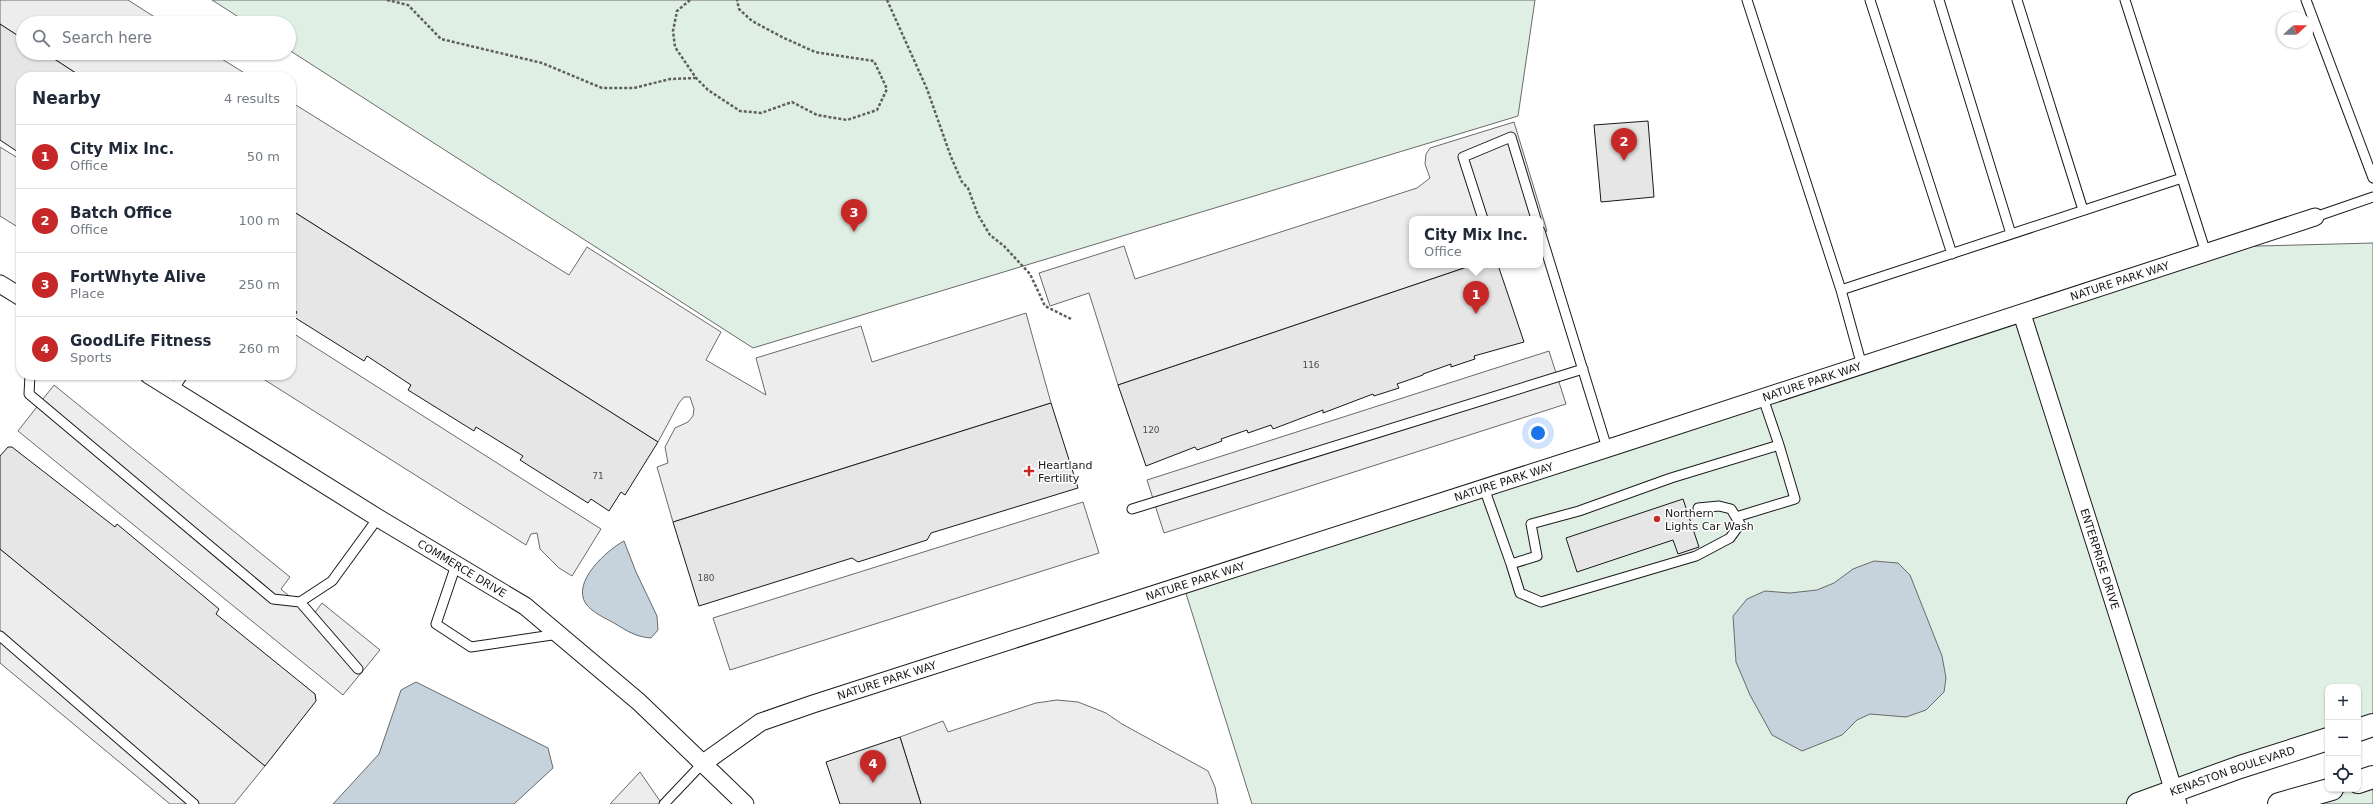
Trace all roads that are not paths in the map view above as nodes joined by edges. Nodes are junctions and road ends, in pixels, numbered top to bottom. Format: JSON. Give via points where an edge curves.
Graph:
{"nodes":[{"id":1,"x":1747,"y":0,"type":"edge"},
{"id":2,"x":1870,"y":0,"type":"edge"},
{"id":3,"x":1939,"y":0,"type":"edge"},
{"id":4,"x":2017,"y":0,"type":"edge"},
{"id":5,"x":2125,"y":0,"type":"edge"},
{"id":6,"x":2306,"y":0,"type":"edge"},
{"id":7,"x":2182,"y":178,"type":"junction"},
{"id":8,"x":2373,"y":178,"type":"edge"},
{"id":9,"x":2373,"y":197,"type":"edge"},
{"id":10,"x":2083,"y":210,"type":"junction"},
{"id":11,"x":1482,"y":216,"type":"edge"},
{"id":12,"x":1535,"y":216,"type":"edge"},
{"id":13,"x":2314,"y":217,"type":"joint"},
{"id":14,"x":2011,"y":234,"type":"junction"},
{"id":15,"x":1543,"y":241,"type":"edge"},
{"id":16,"x":2206,"y":253,"type":"junction"},
{"id":17,"x":1952,"y":254,"type":"junction"},
{"id":18,"x":0,"y":284,"type":"edge"},
{"id":19,"x":1841,"y":290,"type":"junction"},
{"id":20,"x":16,"y":294,"type":"edge"},
{"id":21,"x":2022,"y":314,"type":"junction"},
{"id":22,"x":1862,"y":366,"type":"junction"},
{"id":23,"x":1583,"y":369,"type":"junction"},
{"id":24,"x":30,"y":380,"type":"edge"},
{"id":25,"x":156,"y":380,"type":"edge"},
{"id":26,"x":180,"y":380,"type":"edge"},
{"id":27,"x":173,"y":390,"type":"junction"},
{"id":28,"x":1763,"y":398,"type":"junction"},
{"id":29,"x":1779,"y":445,"type":"junction"},
{"id":30,"x":1607,"y":448,"type":"junction"},
{"id":31,"x":1484,"y":488,"type":"junction"},
{"id":32,"x":1698,"y":508,"type":"dead end"},
{"id":33,"x":1132,"y":509,"type":"dead end"},
{"id":34,"x":1736,"y":517,"type":"junction"},
{"id":35,"x":378,"y":518,"type":"junction"},
{"id":36,"x":1511,"y":564,"type":"junction"},
{"id":37,"x":456,"y":565,"type":"junction"},
{"id":38,"x":300,"y":602,"type":"junction"},
{"id":39,"x":560,"y":634,"type":"junction"},
{"id":40,"x":0,"y":636,"type":"edge"},
{"id":41,"x":358,"y":669,"type":"dead end"},
{"id":42,"x":2373,"y":725,"type":"edge"},
{"id":43,"x":2361,"y":729,"type":"edge"},
{"id":44,"x":2325,"y":740,"type":"edge"},
{"id":45,"x":702,"y":764,"type":"junction"},
{"id":46,"x":2373,"y":777,"type":"edge"},
{"id":47,"x":2361,"y":781,"type":"edge"},
{"id":48,"x":2325,"y":791,"type":"edge"},
{"id":49,"x":2176,"y":798,"type":"edge"},
{"id":50,"x":194,"y":804,"type":"edge"},
{"id":51,"x":664,"y":804,"type":"edge"},
{"id":52,"x":745,"y":804,"type":"edge"},
{"id":53,"x":2138,"y":804,"type":"edge"},
{"id":54,"x":2279,"y":804,"type":"edge"}],
"edges":[{"from":1,"to":19,"type":"lane"},
{"from":2,"to":17,"type":"lane"},
{"from":3,"to":14,"type":"lane"},
{"from":4,"to":10,"type":"lane"},
{"from":5,"to":7,"type":"lane"},
{"from":6,"to":8,"type":"lane"},
{"from":7,"to":10,"type":"lane"},
{"from":7,"to":16,"type":"lane"},
{"from":9,"to":13,"type":"lane"},
{"from":10,"to":14,"type":"lane"},
{"from":11,"to":12,"type":"lane","via":[[1463,157],[1511,138]]},
{"from":13,"to":16,"type":"street","name":"NATURE PARK WAY"},
{"from":14,"to":17,"type":"lane"},
{"from":15,"to":23,"type":"lane"},
{"from":16,"to":21,"type":"street","name":"NATURE PARK WAY"},
{"from":17,"to":19,"type":"lane"},
{"from":18,"to":20,"type":"street"},
{"from":19,"to":22,"type":"lane"},
{"from":21,"to":22,"type":"street","name":"NATURE PARK WAY"},
{"from":21,"to":49,"type":"street","name":"ENTERPRISE DRIVE"},
{"from":22,"to":28,"type":"street","name":"NATURE PARK WAY"},
{"from":23,"to":30,"type":"lane"},
{"from":23,"to":33,"type":"lane"},
{"from":24,"to":38,"type":"lane","via":[[29,394],[273,599]]},
{"from":25,"to":27,"type":"street","name":"COMMERCE DRIVE"},
{"from":26,"to":27,"type":"lane"},
{"from":27,"to":35,"type":"street","name":"COMMERCE DRIVE"},
{"from":28,"to":29,"type":"lane"},
{"from":28,"to":30,"type":"street","name":"NATURE PARK WAY"},
{"from":29,"to":34,"type":"lane","via":[[1795,499]]},
{"from":29,"to":36,"type":"lane","via":[[1672,478],[1579,511],[1531,524],[1537,556]]},
{"from":30,"to":31,"type":"street","name":"NATURE PARK WAY"},
{"from":31,"to":36,"type":"lane"},
{"from":31,"to":45,"type":"street","name":"NATURE PARK WAY","via":[[761,722]]},
{"from":32,"to":34,"type":"lane","via":[[1732,508]]},
{"from":34,"to":36,"type":"lane","via":[[1740,524],[1730,538],[1696,556],[1541,602],[1520,593]]},
{"from":35,"to":37,"type":"street","name":"COMMERCE DRIVE"},
{"from":35,"to":38,"type":"lane","via":[[332,581]]},
{"from":37,"to":39,"type":"street","name":"COMMERCE DRIVE","via":[[525,606]]},
{"from":37,"to":39,"type":"lane","via":[[436,624],[471,646]]},
{"from":38,"to":41,"type":"lane"},
{"from":39,"to":45,"type":"street","name":"COMMERCE DRIVE","via":[[639,702]]},
{"from":40,"to":50,"type":"lane"},
{"from":42,"to":43,"type":"main road"},
{"from":44,"to":49,"type":"main road","name":"KENASTON BOULEVARD","via":[[2240,767]]},
{"from":45,"to":51,"type":"lane"},
{"from":45,"to":52,"type":"street","name":"COMMERCE DRIVE"},
{"from":46,"to":47,"type":"main road"},
{"from":48,"to":54,"type":"main road"},
{"from":49,"to":53,"type":"main road","name":"KENASTON BOULEVARD"}]}
